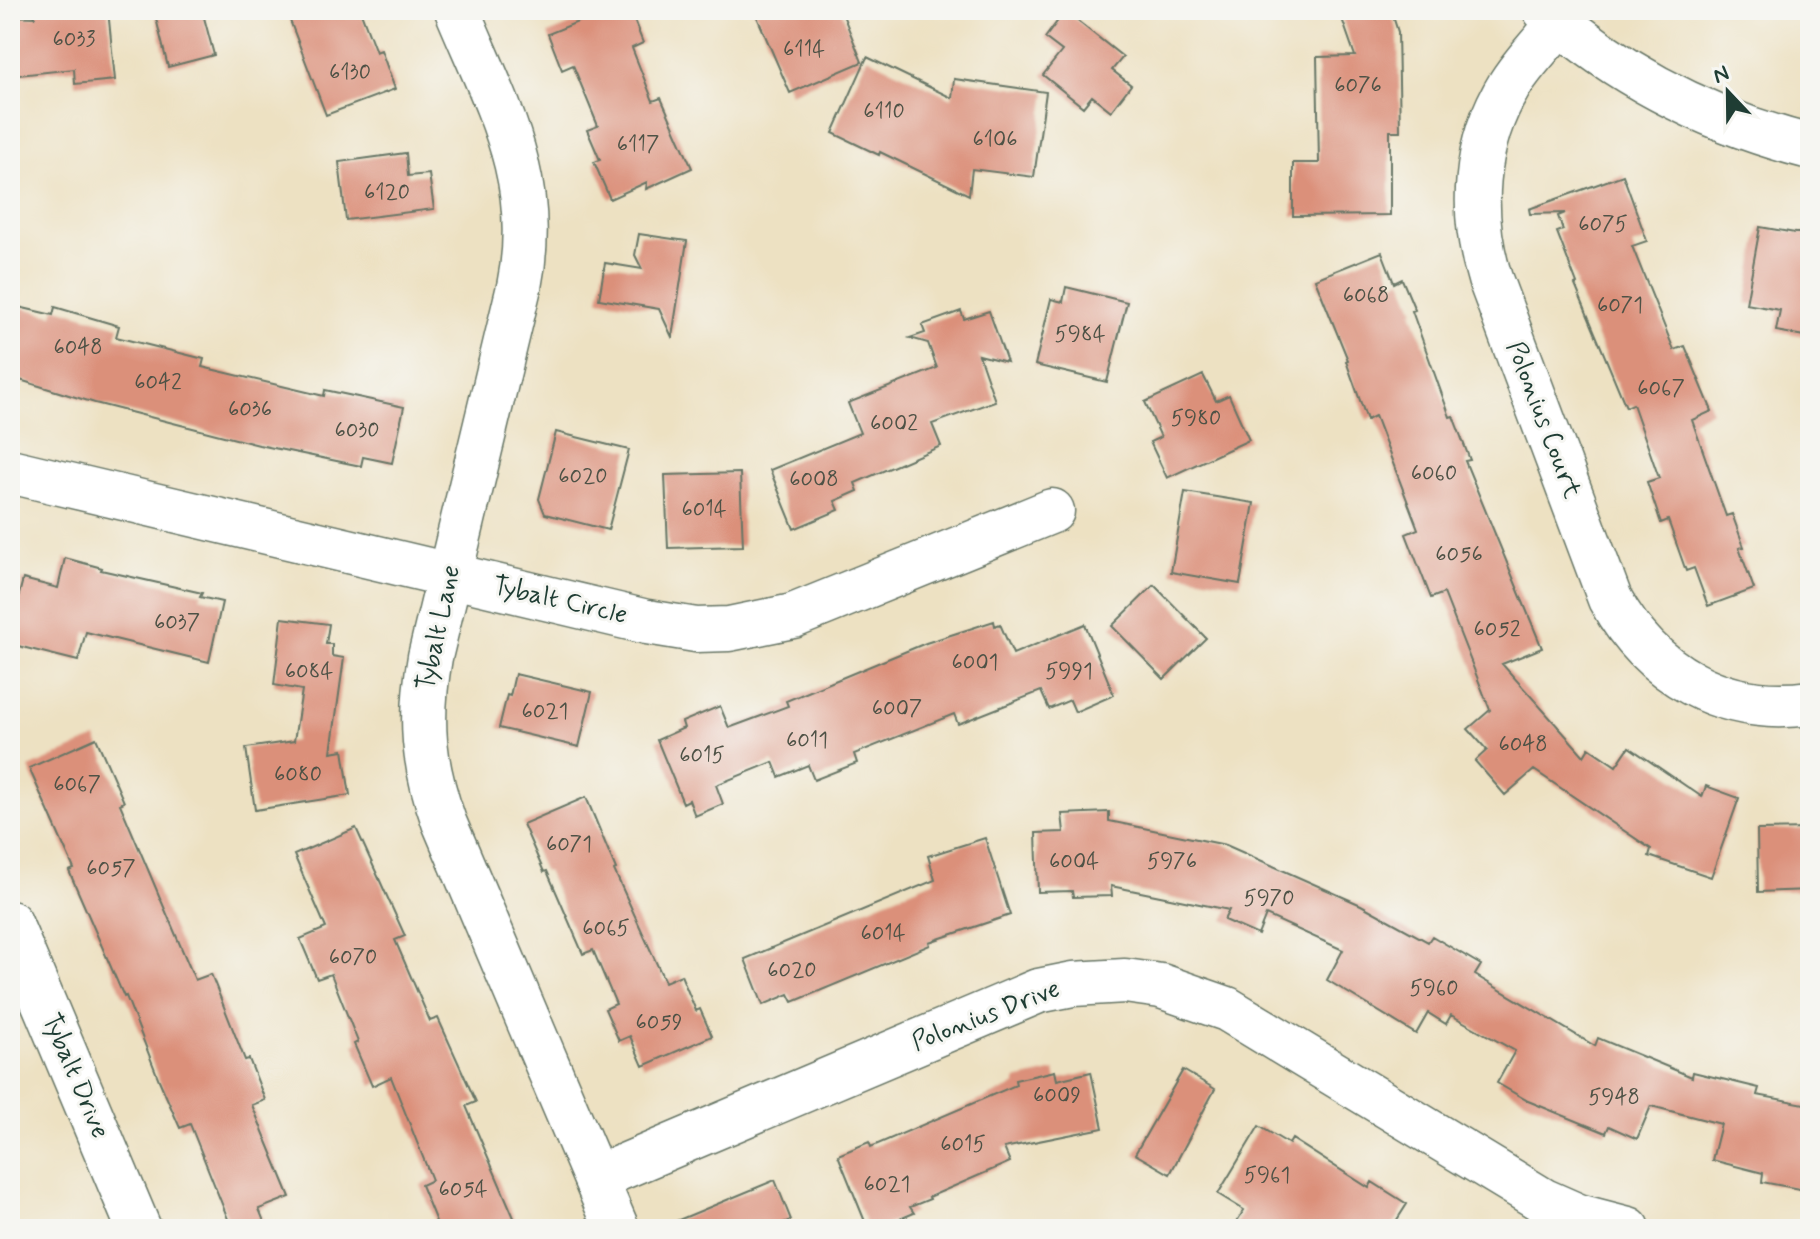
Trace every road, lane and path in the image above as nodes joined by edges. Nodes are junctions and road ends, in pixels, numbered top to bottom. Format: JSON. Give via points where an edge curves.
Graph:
{"nodes":[{"id":1,"x":457,"y":10,"type":"edge"},
{"id":2,"x":1552,"y":16,"type":"edge"},
{"id":3,"x":1810,"y":147,"type":"edge"},
{"id":4,"x":10,"y":471,"type":"edge"},
{"id":5,"x":1052,"y":511,"type":"dead end"},
{"id":6,"x":450,"y":575,"type":"junction"},
{"id":7,"x":1810,"y":703,"type":"edge"},
{"id":8,"x":10,"y":923,"type":"edge"},
{"id":9,"x":596,"y":1178,"type":"junction"},
{"id":10,"x":139,"y":1229,"type":"edge"},
{"id":11,"x":617,"y":1229,"type":"edge"},
{"id":12,"x":1628,"y":1229,"type":"edge"}],
"edges":[{"from":1,"to":6,"type":"street","name":"Tybalt Lane","via":[[511,139],[523,187],[526,238]]},
{"from":2,"to":3,"type":"street","via":[[1589,46],[1681,102]]},
{"from":2,"to":7,"type":"street","name":"Polonius Court","via":[[1511,83],[1484,142],[1477,204],[1490,279],[1610,599],[1627,629],[1691,684],[1756,705]]},
{"from":4,"to":6,"type":"street","name":"Tybalt Circle"},
{"from":5,"to":6,"type":"street","name":"Tybalt Circle","via":[[809,611],[729,629],[663,625]]},
{"from":6,"to":9,"type":"street","name":"Tybalt Lane","via":[[424,691],[428,773]]},
{"from":8,"to":10,"type":"street","name":"Tybalt Drive"},
{"from":9,"to":11,"type":"street","name":"Tybalt Lane"},
{"from":9,"to":12,"type":"street","name":"Polonius Drive","via":[[1038,991],[1125,981],[1161,986],[1227,1009],[1544,1201]]}]}
